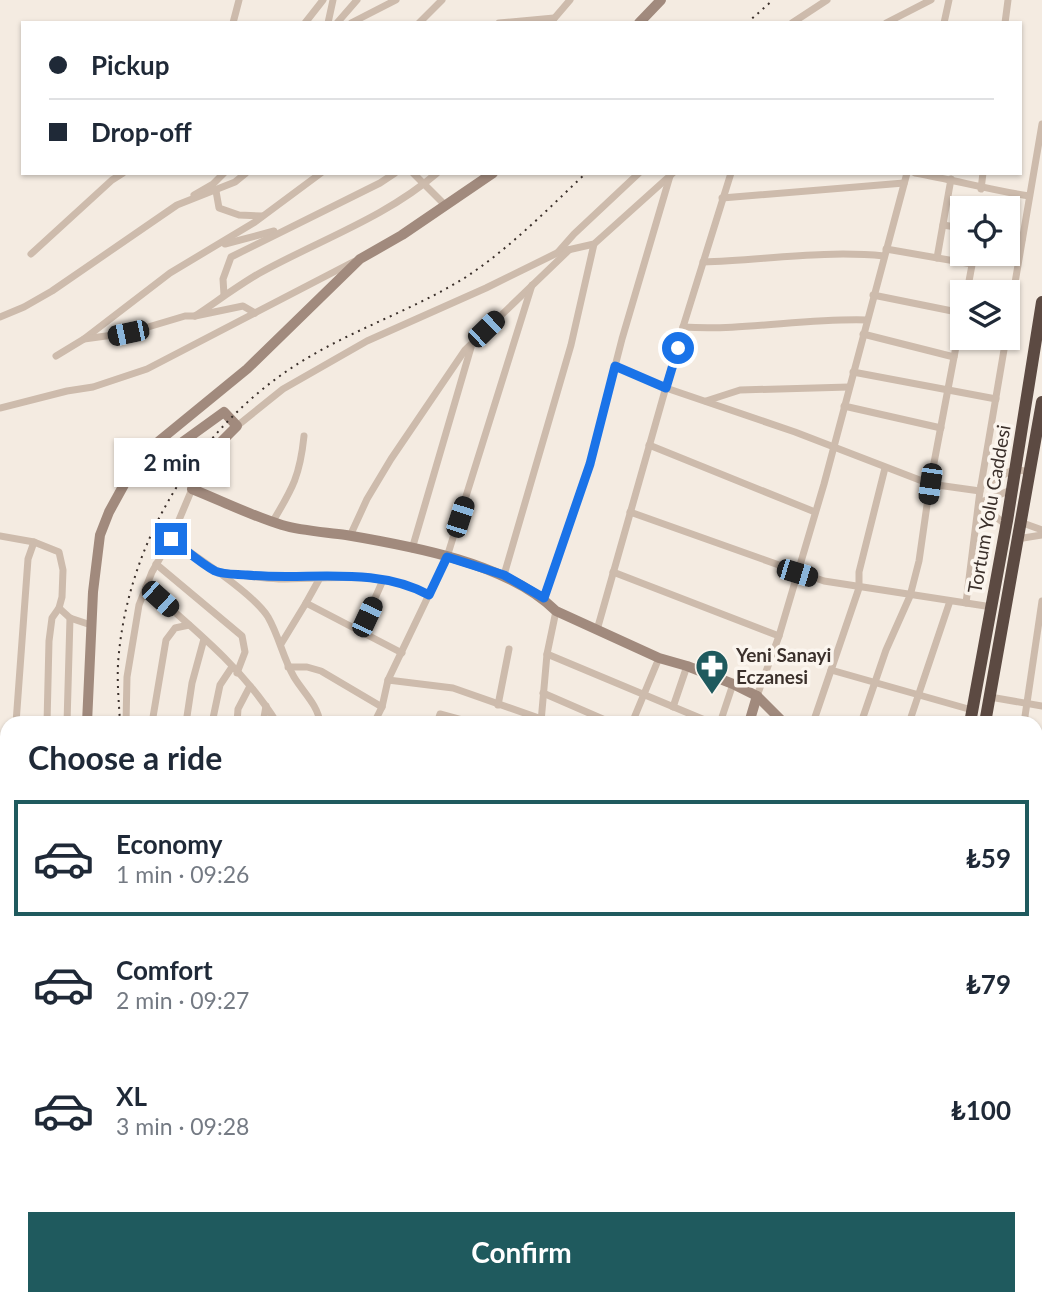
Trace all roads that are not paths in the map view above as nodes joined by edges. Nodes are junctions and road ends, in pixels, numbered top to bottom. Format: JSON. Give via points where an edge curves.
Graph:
{"nodes":[{"id":1,"x":239,"y":0,"type":"edge"},
{"id":2,"x":323,"y":0,"type":"edge"},
{"id":3,"x":333,"y":0,"type":"edge"},
{"id":4,"x":357,"y":0,"type":"edge"},
{"id":5,"x":396,"y":0,"type":"edge"},
{"id":6,"x":442,"y":0,"type":"edge"},
{"id":7,"x":570,"y":0,"type":"edge"},
{"id":8,"x":661,"y":0,"type":"edge"},
{"id":9,"x":827,"y":0,"type":"edge"},
{"id":10,"x":931,"y":0,"type":"edge"},
{"id":11,"x":949,"y":0,"type":"edge"},
{"id":12,"x":1008,"y":0,"type":"edge"},
{"id":13,"x":552,"y":20,"type":"edge"},
{"id":14,"x":234,"y":21,"type":"edge"},
{"id":15,"x":307,"y":21,"type":"edge"},
{"id":16,"x":328,"y":21,"type":"edge"},
{"id":17,"x":339,"y":21,"type":"edge"},
{"id":18,"x":355,"y":21,"type":"edge"},
{"id":19,"x":421,"y":21,"type":"edge"},
{"id":20,"x":534,"y":21,"type":"edge"},
{"id":21,"x":641,"y":21,"type":"edge"},
{"id":22,"x":795,"y":21,"type":"edge"},
{"id":23,"x":890,"y":21,"type":"edge"},
{"id":24,"x":944,"y":21,"type":"edge"},
{"id":25,"x":1005,"y":21,"type":"edge"},
{"id":26,"x":1042,"y":124,"type":"edge"},
{"id":27,"x":120,"y":175,"type":"edge"},
{"id":28,"x":222,"y":175,"type":"edge"},
{"id":29,"x":244,"y":175,"type":"edge"},
{"id":30,"x":318,"y":175,"type":"edge"},
{"id":31,"x":392,"y":175,"type":"edge"},
{"id":32,"x":415,"y":175,"type":"edge"},
{"id":33,"x":435,"y":175,"type":"edge"},
{"id":34,"x":490,"y":175,"type":"edge"},
{"id":35,"x":637,"y":175,"type":"edge"},
{"id":36,"x":671,"y":175,"type":"edge"},
{"id":37,"x":672,"y":175,"type":"edge"},
{"id":38,"x":730,"y":175,"type":"edge"},
{"id":39,"x":906,"y":175,"type":"edge"},
{"id":40,"x":927,"y":175,"type":"edge"},
{"id":41,"x":983,"y":175,"type":"edge"},
{"id":42,"x":951,"y":179,"type":"junction"},
{"id":43,"x":904,"y":183,"type":"junction"},
{"id":44,"x":425,"y":184,"type":"junction"},
{"id":45,"x":981,"y":188,"type":"junction"},
{"id":46,"x":216,"y":191,"type":"junction"},
{"id":47,"x":1030,"y":196,"type":"junction"},
{"id":48,"x":722,"y":198,"type":"junction"},
{"id":49,"x":177,"y":205,"type":"junction"},
{"id":50,"x":446,"y":206,"type":"junction"},
{"id":51,"x":263,"y":216,"type":"junction"},
{"id":52,"x":943,"y":225,"type":"junction"},
{"id":53,"x":950,"y":226,"type":"edge"},
{"id":54,"x":288,"y":227,"type":"junction"},
{"id":55,"x":1022,"y":240,"type":"joint"},
{"id":56,"x":594,"y":244,"type":"junction"},
{"id":57,"x":214,"y":247,"type":"junction"},
{"id":58,"x":569,"y":250,"type":"junction"},
{"id":59,"x":558,"y":252,"type":"junction"},
{"id":60,"x":886,"y":252,"type":"junction"},
{"id":61,"x":31,"y":254,"type":"dead end"},
{"id":62,"x":937,"y":258,"type":"junction"},
{"id":63,"x":360,"y":259,"type":"junction"},
{"id":64,"x":950,"y":260,"type":"edge"},
{"id":65,"x":703,"y":262,"type":"junction"},
{"id":66,"x":1015,"y":280,"type":"edge"},
{"id":67,"x":532,"y":285,"type":"junction"},
{"id":68,"x":225,"y":295,"type":"junction"},
{"id":69,"x":873,"y":295,"type":"junction"},
{"id":70,"x":1042,"y":302,"type":"edge"},
{"id":71,"x":950,"y":311,"type":"edge"},
{"id":72,"x":255,"y":313,"type":"junction"},
{"id":73,"x":195,"y":316,"type":"junction"},
{"id":74,"x":0,"y":317,"type":"edge"},
{"id":75,"x":867,"y":320,"type":"junction"},
{"id":76,"x":683,"y":327,"type":"junction"},
{"id":77,"x":863,"y":334,"type":"junction"},
{"id":78,"x":84,"y":339,"type":"junction"},
{"id":79,"x":472,"y":343,"type":"junction"},
{"id":80,"x":955,"y":350,"type":"edge"},
{"id":81,"x":1004,"y":350,"type":"edge"},
{"id":82,"x":56,"y":356,"type":"dead end"},
{"id":83,"x":954,"y":357,"type":"junction"},
{"id":84,"x":615,"y":366,"type":"junction"},
{"id":85,"x":853,"y":372,"type":"junction"},
{"id":86,"x":849,"y":387,"type":"junction"},
{"id":87,"x":666,"y":388,"type":"junction"},
{"id":88,"x":948,"y":390,"type":"junction"},
{"id":89,"x":996,"y":399,"type":"junction"},
{"id":90,"x":706,"y":401,"type":"junction"},
{"id":91,"x":1042,"y":404,"type":"edge"},
{"id":92,"x":844,"y":406,"type":"junction"},
{"id":93,"x":0,"y":408,"type":"edge"},
{"id":94,"x":237,"y":426,"type":"junction"},
{"id":95,"x":941,"y":428,"type":"junction"},
{"id":96,"x":304,"y":436,"type":"dead end"},
{"id":97,"x":649,"y":445,"type":"junction"},
{"id":98,"x":833,"y":448,"type":"junction"},
{"id":99,"x":141,"y":461,"type":"junction"},
{"id":100,"x":885,"y":468,"type":"junction"},
{"id":101,"x":1015,"y":469,"type":"junction"},
{"id":102,"x":1029,"y":472,"type":"junction"},
{"id":103,"x":930,"y":484,"type":"junction"},
{"id":104,"x":981,"y":488,"type":"junction"},
{"id":105,"x":192,"y":489,"type":"junction"},
{"id":106,"x":1012,"y":490,"type":"junction"},
{"id":107,"x":979,"y":503,"type":"junction"},
{"id":108,"x":630,"y":512,"type":"junction"},
{"id":109,"x":816,"y":512,"type":"junction"},
{"id":110,"x":273,"y":521,"type":"junction"},
{"id":111,"x":1020,"y":522,"type":"junction"},
{"id":112,"x":1006,"y":525,"type":"junction"},
{"id":113,"x":1042,"y":533,"type":"edge"},
{"id":114,"x":350,"y":536,"type":"junction"},
{"id":115,"x":0,"y":539,"type":"edge"},
{"id":116,"x":171,"y":539,"type":"junction"},
{"id":117,"x":1017,"y":539,"type":"junction"},
{"id":118,"x":34,"y":542,"type":"junction"},
{"id":119,"x":412,"y":549,"type":"junction"},
{"id":120,"x":447,"y":557,"type":"junction"},
{"id":121,"x":156,"y":564,"type":"junction"},
{"id":122,"x":216,"y":572,"type":"junction"},
{"id":123,"x":613,"y":572,"type":"junction"},
{"id":124,"x":797,"y":573,"type":"junction"},
{"id":125,"x":504,"y":575,"type":"junction"},
{"id":126,"x":321,"y":576,"type":"junction"},
{"id":127,"x":383,"y":580,"type":"junction"},
{"id":128,"x":146,"y":587,"type":"junction"},
{"id":129,"x":859,"y":588,"type":"junction"},
{"id":130,"x":429,"y":595,"type":"junction"},
{"id":131,"x":910,"y":596,"type":"junction"},
{"id":132,"x":544,"y":598,"type":"junction"},
{"id":133,"x":950,"y":601,"type":"junction"},
{"id":134,"x":1042,"y":601,"type":"edge"},
{"id":135,"x":306,"y":603,"type":"junction"},
{"id":136,"x":966,"y":603,"type":"junction"},
{"id":137,"x":992,"y":607,"type":"junction"},
{"id":138,"x":59,"y":608,"type":"junction"},
{"id":139,"x":556,"y":611,"type":"junction"},
{"id":140,"x":70,"y":618,"type":"junction"},
{"id":141,"x":1040,"y":620,"type":"edge"},
{"id":142,"x":91,"y":625,"type":"junction"},
{"id":143,"x":189,"y":625,"type":"junction"},
{"id":144,"x":361,"y":630,"type":"junction"},
{"id":145,"x":597,"y":630,"type":"junction"},
{"id":146,"x":779,"y":636,"type":"junction"},
{"id":147,"x":204,"y":639,"type":"junction"},
{"id":148,"x":281,"y":644,"type":"junction"},
{"id":149,"x":509,"y":649,"type":"dead end"},
{"id":150,"x":402,"y":653,"type":"junction"},
{"id":151,"x":547,"y":654,"type":"junction"},
{"id":152,"x":659,"y":658,"type":"junction"},
{"id":153,"x":687,"y":666,"type":"junction"},
{"id":154,"x":288,"y":667,"type":"junction"},
{"id":155,"x":235,"y":670,"type":"junction"},
{"id":156,"x":831,"y":670,"type":"junction"},
{"id":157,"x":388,"y":680,"type":"junction"},
{"id":158,"x":877,"y":683,"type":"junction"},
{"id":159,"x":733,"y":684,"type":"junction"},
{"id":160,"x":250,"y":686,"type":"junction"},
{"id":161,"x":543,"y":693,"type":"junction"},
{"id":162,"x":644,"y":693,"type":"junction"},
{"id":163,"x":918,"y":695,"type":"junction"},
{"id":164,"x":757,"y":696,"type":"junction"},
{"id":165,"x":990,"y":697,"type":"junction"},
{"id":166,"x":1027,"y":703,"type":"junction"},
{"id":167,"x":266,"y":705,"type":"junction"},
{"id":168,"x":498,"y":705,"type":"junction"},
{"id":169,"x":1042,"y":706,"type":"edge"},
{"id":170,"x":382,"y":707,"type":"junction"},
{"id":171,"x":673,"y":707,"type":"junction"},
{"id":172,"x":17,"y":716,"type":"edge"},
{"id":173,"x":47,"y":716,"type":"edge"},
{"id":174,"x":66,"y":716,"type":"edge"},
{"id":175,"x":87,"y":716,"type":"edge"},
{"id":176,"x":126,"y":716,"type":"edge"},
{"id":177,"x":153,"y":716,"type":"edge"},
{"id":178,"x":187,"y":716,"type":"edge"},
{"id":179,"x":213,"y":716,"type":"edge"},
{"id":180,"x":238,"y":716,"type":"edge"},
{"id":181,"x":264,"y":716,"type":"edge"},
{"id":182,"x":273,"y":716,"type":"edge"},
{"id":183,"x":319,"y":716,"type":"edge"},
{"id":184,"x":378,"y":716,"type":"edge"},
{"id":185,"x":530,"y":716,"type":"edge"},
{"id":186,"x":541,"y":716,"type":"edge"},
{"id":187,"x":596,"y":716,"type":"edge"},
{"id":188,"x":635,"y":716,"type":"edge"},
{"id":189,"x":695,"y":716,"type":"edge"},
{"id":190,"x":722,"y":716,"type":"edge"},
{"id":191,"x":751,"y":716,"type":"edge"},
{"id":192,"x":777,"y":716,"type":"edge"},
{"id":193,"x":815,"y":716,"type":"edge"},
{"id":194,"x":864,"y":716,"type":"edge"},
{"id":195,"x":911,"y":716,"type":"edge"},
{"id":196,"x":969,"y":716,"type":"edge"},
{"id":197,"x":971,"y":716,"type":"edge"},
{"id":198,"x":986,"y":716,"type":"edge"},
{"id":199,"x":1025,"y":716,"type":"edge"}],
"edges":[{"from":1,"to":14,"type":"street"},
{"from":2,"to":15,"type":"street"},
{"from":3,"to":16,"type":"street"},
{"from":4,"to":17,"type":"street"},
{"from":5,"to":18,"type":"street"},
{"from":6,"to":19,"type":"street"},
{"from":7,"to":13,"type":"street"},
{"from":8,"to":21,"type":"street"},
{"from":9,"to":22,"type":"street"},
{"from":10,"to":23,"type":"street"},
{"from":11,"to":24,"type":"street"},
{"from":12,"to":25,"type":"street"},
{"from":13,"to":20,"type":"street"},
{"from":26,"to":47,"type":"street"},
{"from":27,"to":61,"type":"street"},
{"from":28,"to":49,"type":"street"},
{"from":29,"to":46,"type":"street"},
{"from":30,"to":51,"type":"street"},
{"from":31,"to":54,"type":"street"},
{"from":32,"to":44,"type":"street"},
{"from":33,"to":44,"type":"street"},
{"from":34,"to":50,"type":"street"},
{"from":35,"to":59,"type":"street"},
{"from":36,"to":56,"type":"street"},
{"from":37,"to":84,"type":"street"},
{"from":38,"to":48,"type":"street"},
{"from":39,"to":43,"type":"street"},
{"from":40,"to":42,"type":"street"},
{"from":41,"to":45,"type":"street"},
{"from":42,"to":45,"type":"street"},
{"from":42,"to":52,"type":"street"},
{"from":43,"to":48,"type":"street"},
{"from":43,"to":60,"type":"street"},
{"from":44,"to":50,"type":"street"},
{"from":44,"to":68,"type":"street"},
{"from":45,"to":47,"type":"street"},
{"from":46,"to":49,"type":"street"},
{"from":46,"to":51,"type":"street","via":[[219,208]]},
{"from":47,"to":55,"type":"street"},
{"from":48,"to":65,"type":"street"},
{"from":49,"to":74,"type":"street","via":[[52,291]]},
{"from":50,"to":63,"type":"street"},
{"from":51,"to":57,"type":"street"},
{"from":52,"to":53,"type":"street"},
{"from":52,"to":62,"type":"street"},
{"from":54,"to":57,"type":"street"},
{"from":54,"to":68,"type":"street","via":[[231,257],[223,279]]},
{"from":55,"to":66,"type":"street"},
{"from":56,"to":58,"type":"street"},
{"from":56,"to":125,"type":"street","via":[[571,345]]},
{"from":57,"to":78,"type":"street","via":[[170,273]]},
{"from":58,"to":59,"type":"street"},
{"from":58,"to":67,"type":"street"},
{"from":59,"to":94,"type":"street","via":[[356,347],[283,389]]},
{"from":60,"to":62,"type":"street"},
{"from":60,"to":65,"type":"street"},
{"from":60,"to":69,"type":"street"},
{"from":62,"to":64,"type":"street"},
{"from":63,"to":72,"type":"street"},
{"from":63,"to":99,"type":"street","via":[[247,369],[169,432]]},
{"from":65,"to":76,"type":"street"},
{"from":67,"to":79,"type":"street"},
{"from":67,"to":120,"type":"street"},
{"from":68,"to":73,"type":"street"},
{"from":69,"to":71,"type":"street"},
{"from":69,"to":75,"type":"street"},
{"from":70,"to":101,"type":"highway","name":"Tortum Yolu Caddesi"},
{"from":72,"to":73,"type":"street","via":[[243,306]]},
{"from":72,"to":93,"type":"street","via":[[147,369],[93,387]]},
{"from":73,"to":78,"type":"street"},
{"from":75,"to":76,"type":"street","via":[[827,319],[715,330]]},
{"from":75,"to":77,"type":"street"},
{"from":76,"to":87,"type":"street"},
{"from":77,"to":83,"type":"street"},
{"from":77,"to":85,"type":"street"},
{"from":78,"to":82,"type":"street"},
{"from":79,"to":114,"type":"street","via":[[391,459]]},
{"from":79,"to":119,"type":"street"},
{"from":80,"to":83,"type":"street"},
{"from":81,"to":89,"type":"street"},
{"from":83,"to":88,"type":"street"},
{"from":84,"to":87,"type":"street"},
{"from":84,"to":132,"type":"street","via":[[590,464]]},
{"from":85,"to":86,"type":"street"},
{"from":85,"to":88,"type":"street"},
{"from":86,"to":90,"type":"street","via":[[740,390]]},
{"from":86,"to":92,"type":"street"},
{"from":87,"to":90,"type":"street"},
{"from":87,"to":97,"type":"street"},
{"from":88,"to":89,"type":"street"},
{"from":88,"to":95,"type":"street"},
{"from":89,"to":104,"type":"street"},
{"from":90,"to":98,"type":"street"},
{"from":91,"to":102,"type":"highway","name":"Tortum Yolu Caddesi"},
{"from":92,"to":95,"type":"street"},
{"from":92,"to":98,"type":"street"},
{"from":94,"to":99,"type":"street","via":[[224,412],[152,464]]},
{"from":94,"to":105,"type":"street","via":[[216,447]]},
{"from":95,"to":103,"type":"street"},
{"from":96,"to":110,"type":"street","via":[[301,467]]},
{"from":97,"to":108,"type":"street"},
{"from":97,"to":109,"type":"street"},
{"from":98,"to":100,"type":"street"},
{"from":98,"to":109,"type":"street"},
{"from":99,"to":142,"type":"street","via":[[100,535]]},
{"from":100,"to":103,"type":"street"},
{"from":100,"to":129,"type":"street"},
{"from":101,"to":102,"type":"street"},
{"from":101,"to":104,"type":"street"},
{"from":101,"to":106,"type":"highway","name":"Tortum Yolu Caddesi"},
{"from":102,"to":111,"type":"highway","name":"Tortum Yolu Caddesi"},
{"from":103,"to":104,"type":"street"},
{"from":103,"to":131,"type":"street"},
{"from":104,"to":107,"type":"street"},
{"from":105,"to":110,"type":"street"},
{"from":105,"to":116,"type":"street"},
{"from":106,"to":107,"type":"street"},
{"from":106,"to":112,"type":"highway","name":"Tortum Yolu Caddesi"},
{"from":107,"to":112,"type":"street"},
{"from":107,"to":136,"type":"street"},
{"from":108,"to":123,"type":"street"},
{"from":108,"to":124,"type":"street"},
{"from":109,"to":124,"type":"street"},
{"from":110,"to":114,"type":"street"},
{"from":111,"to":113,"type":"street"},
{"from":111,"to":117,"type":"highway","name":"Tortum Yolu Caddesi"},
{"from":112,"to":137,"type":"highway","name":"Tortum Yolu Caddesi"},
{"from":113,"to":117,"type":"street"},
{"from":114,"to":119,"type":"street"},
{"from":115,"to":118,"type":"street"},
{"from":116,"to":121,"type":"street"},
{"from":116,"to":122,"type":"street"},
{"from":117,"to":165,"type":"highway","name":"Tortum Yolu Caddesi"},
{"from":118,"to":138,"type":"street","via":[[60,552]]},
{"from":118,"to":172,"type":"street","via":[[28,559]]},
{"from":119,"to":120,"type":"street"},
{"from":120,"to":125,"type":"street"},
{"from":120,"to":130,"type":"street"},
{"from":121,"to":128,"type":"street"},
{"from":121,"to":155,"type":"street","via":[[242,636],[245,652]]},
{"from":122,"to":126,"type":"street","via":[[278,579]]},
{"from":122,"to":148,"type":"street","via":[[267,615]]},
{"from":123,"to":145,"type":"street"},
{"from":123,"to":146,"type":"street"},
{"from":124,"to":129,"type":"street"},
{"from":124,"to":146,"type":"street"},
{"from":125,"to":132,"type":"street"},
{"from":126,"to":127,"type":"street"},
{"from":126,"to":135,"type":"street"},
{"from":127,"to":130,"type":"street"},
{"from":127,"to":144,"type":"street"},
{"from":128,"to":143,"type":"street"},
{"from":128,"to":176,"type":"street","via":[[127,677]]},
{"from":129,"to":131,"type":"street"},
{"from":129,"to":156,"type":"street"},
{"from":130,"to":150,"type":"street"},
{"from":131,"to":133,"type":"street"},
{"from":131,"to":158,"type":"street"},
{"from":132,"to":139,"type":"street"},
{"from":133,"to":136,"type":"street"},
{"from":133,"to":163,"type":"street"},
{"from":134,"to":141,"type":"street"},
{"from":135,"to":144,"type":"street"},
{"from":135,"to":148,"type":"street"},
{"from":136,"to":137,"type":"street"},
{"from":137,"to":197,"type":"highway","name":"Tortum Yolu Caddesi"},
{"from":138,"to":140,"type":"street"},
{"from":138,"to":173,"type":"street","via":[[52,618],[49,641]]},
{"from":139,"to":145,"type":"street"},
{"from":139,"to":151,"type":"street"},
{"from":140,"to":142,"type":"street"},
{"from":140,"to":174,"type":"street"},
{"from":141,"to":166,"type":"street"},
{"from":142,"to":175,"type":"street"},
{"from":143,"to":147,"type":"street"},
{"from":143,"to":177,"type":"street","via":[[175,628],[166,640]]},
{"from":144,"to":150,"type":"street"},
{"from":145,"to":152,"type":"street"},
{"from":146,"to":164,"type":"street"},
{"from":147,"to":155,"type":"street"},
{"from":147,"to":178,"type":"street"},
{"from":148,"to":154,"type":"street"},
{"from":149,"to":168,"type":"street"},
{"from":150,"to":157,"type":"street"},
{"from":151,"to":161,"type":"street"},
{"from":151,"to":162,"type":"street"},
{"from":152,"to":153,"type":"street"},
{"from":152,"to":162,"type":"street"},
{"from":153,"to":159,"type":"street"},
{"from":153,"to":171,"type":"street"},
{"from":154,"to":170,"type":"street","via":[[321,671]]},
{"from":154,"to":183,"type":"street"},
{"from":155,"to":160,"type":"street"},
{"from":155,"to":179,"type":"street","via":[[220,685]]},
{"from":156,"to":158,"type":"street"},
{"from":156,"to":193,"type":"street"},
{"from":157,"to":168,"type":"street","via":[[453,688]]},
{"from":157,"to":170,"type":"street"},
{"from":158,"to":163,"type":"street"},
{"from":158,"to":194,"type":"street"},
{"from":159,"to":164,"type":"street"},
{"from":159,"to":190,"type":"street"},
{"from":160,"to":167,"type":"street"},
{"from":160,"to":180,"type":"street"},
{"from":161,"to":186,"type":"street"},
{"from":161,"to":187,"type":"street"},
{"from":162,"to":171,"type":"street"},
{"from":162,"to":188,"type":"street"},
{"from":163,"to":195,"type":"street"},
{"from":163,"to":196,"type":"street"},
{"from":164,"to":191,"type":"street"},
{"from":164,"to":192,"type":"street"},
{"from":165,"to":166,"type":"street"},
{"from":165,"to":198,"type":"highway","name":"Tortum Yolu Caddesi"},
{"from":166,"to":169,"type":"street"},
{"from":166,"to":199,"type":"street"},
{"from":167,"to":181,"type":"street"},
{"from":167,"to":182,"type":"street"},
{"from":168,"to":185,"type":"street"},
{"from":170,"to":184,"type":"street"},
{"from":171,"to":189,"type":"street"}]}
